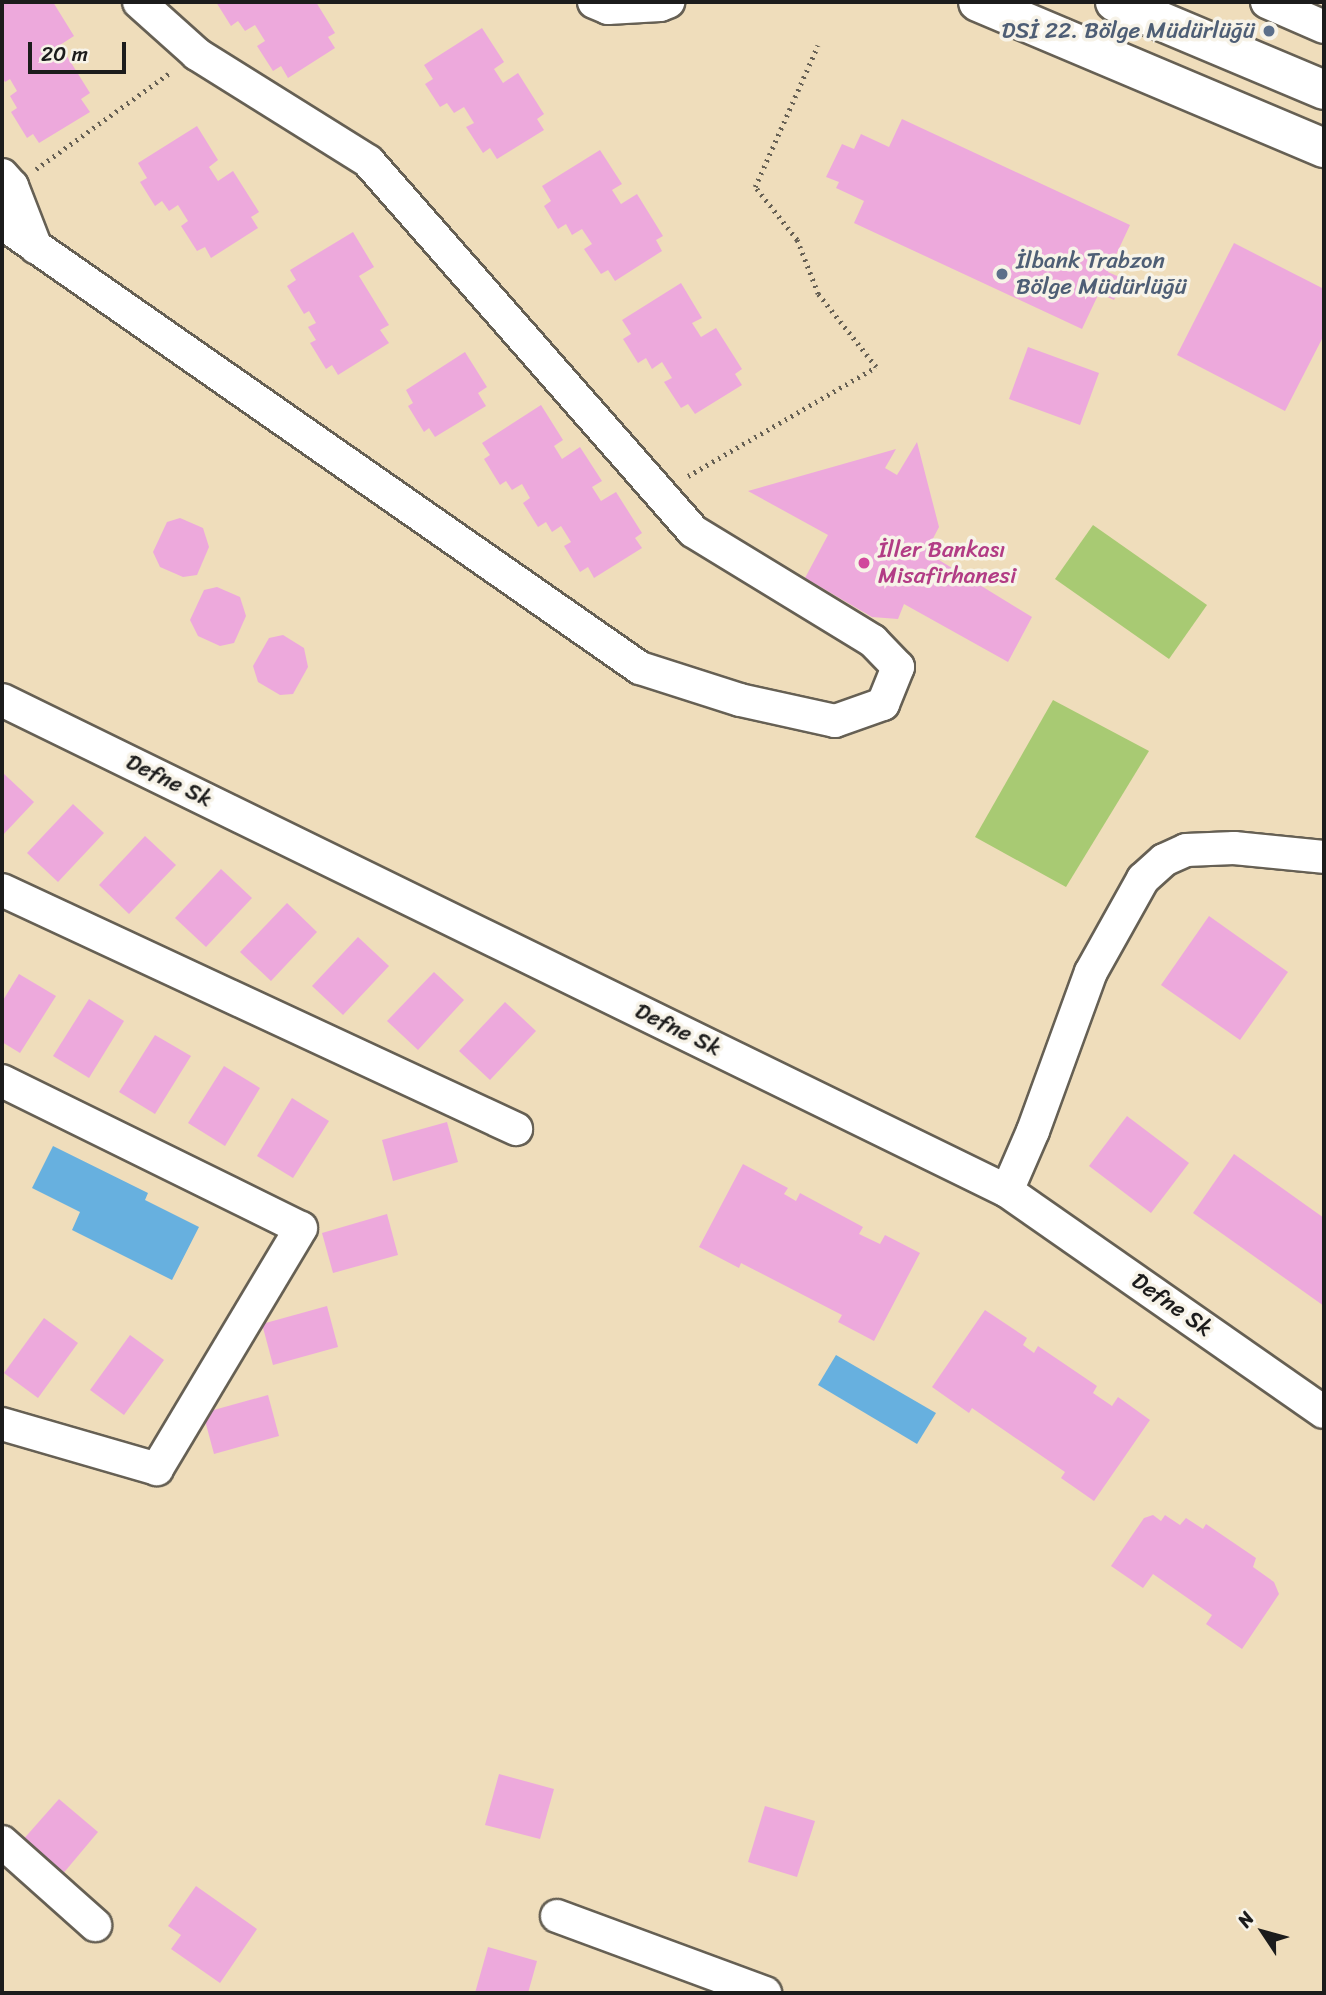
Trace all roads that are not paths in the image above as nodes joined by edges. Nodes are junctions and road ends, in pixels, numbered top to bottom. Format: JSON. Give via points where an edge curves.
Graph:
{"nodes":[{"id":1,"x":139,"y":2,"type":"edge"},
{"id":2,"x":594,"y":2,"type":"edge"},
{"id":3,"x":668,"y":2,"type":"edge"},
{"id":4,"x":978,"y":2,"type":"edge"},
{"id":5,"x":1115,"y":2,"type":"edge"},
{"id":6,"x":1274,"y":3,"type":"edge"},
{"id":7,"x":1324,"y":27,"type":"edge"},
{"id":8,"x":1324,"y":90,"type":"edge"},
{"id":9,"x":1324,"y":148,"type":"edge"},
{"id":10,"x":7,"y":180,"type":"edge"},
{"id":11,"x":2,"y":223,"type":"edge"},
{"id":12,"x":36,"y":248,"type":"junction"},
{"id":13,"x":2,"y":699,"type":"edge"},
{"id":14,"x":1324,"y":857,"type":"edge"},
{"id":15,"x":2,"y":890,"type":"edge"},
{"id":16,"x":2,"y":1081,"type":"edge"},
{"id":17,"x":516,"y":1129,"type":"dead end"},
{"id":18,"x":1007,"y":1191,"type":"junction"},
{"id":19,"x":1324,"y":1412,"type":"edge"},
{"id":20,"x":2,"y":1424,"type":"edge"},
{"id":21,"x":2,"y":1842,"type":"edge"},
{"id":22,"x":557,"y":1916,"type":"dead end"},
{"id":23,"x":95,"y":1925,"type":"dead end"},
{"id":24,"x":765,"y":1993,"type":"edge"}],
"edges":[{"from":1,"to":12,"type":"street","via":[[197,54],[368,161],[693,531],[873,640],[898,667],[883,704],[835,721],[740,700],[640,668]]},
{"from":2,"to":3,"type":"street","via":[[608,8]]},
{"from":4,"to":9,"type":"highway"},
{"from":5,"to":8,"type":"highway"},
{"from":6,"to":7,"type":"street"},
{"from":10,"to":12,"type":"street"},
{"from":11,"to":12,"type":"street"},
{"from":13,"to":18,"type":"street","name":"Defne Sk"},
{"from":14,"to":18,"type":"street","via":[[1234,848],[1186,850],[1164,860],[1143,879],[1091,972]]},
{"from":15,"to":17,"type":"street"},
{"from":16,"to":20,"type":"street","via":[[301,1228],[157,1469]]},
{"from":18,"to":19,"type":"street","name":"Defne Sk"},
{"from":21,"to":23,"type":"street"},
{"from":22,"to":24,"type":"street"}]}
